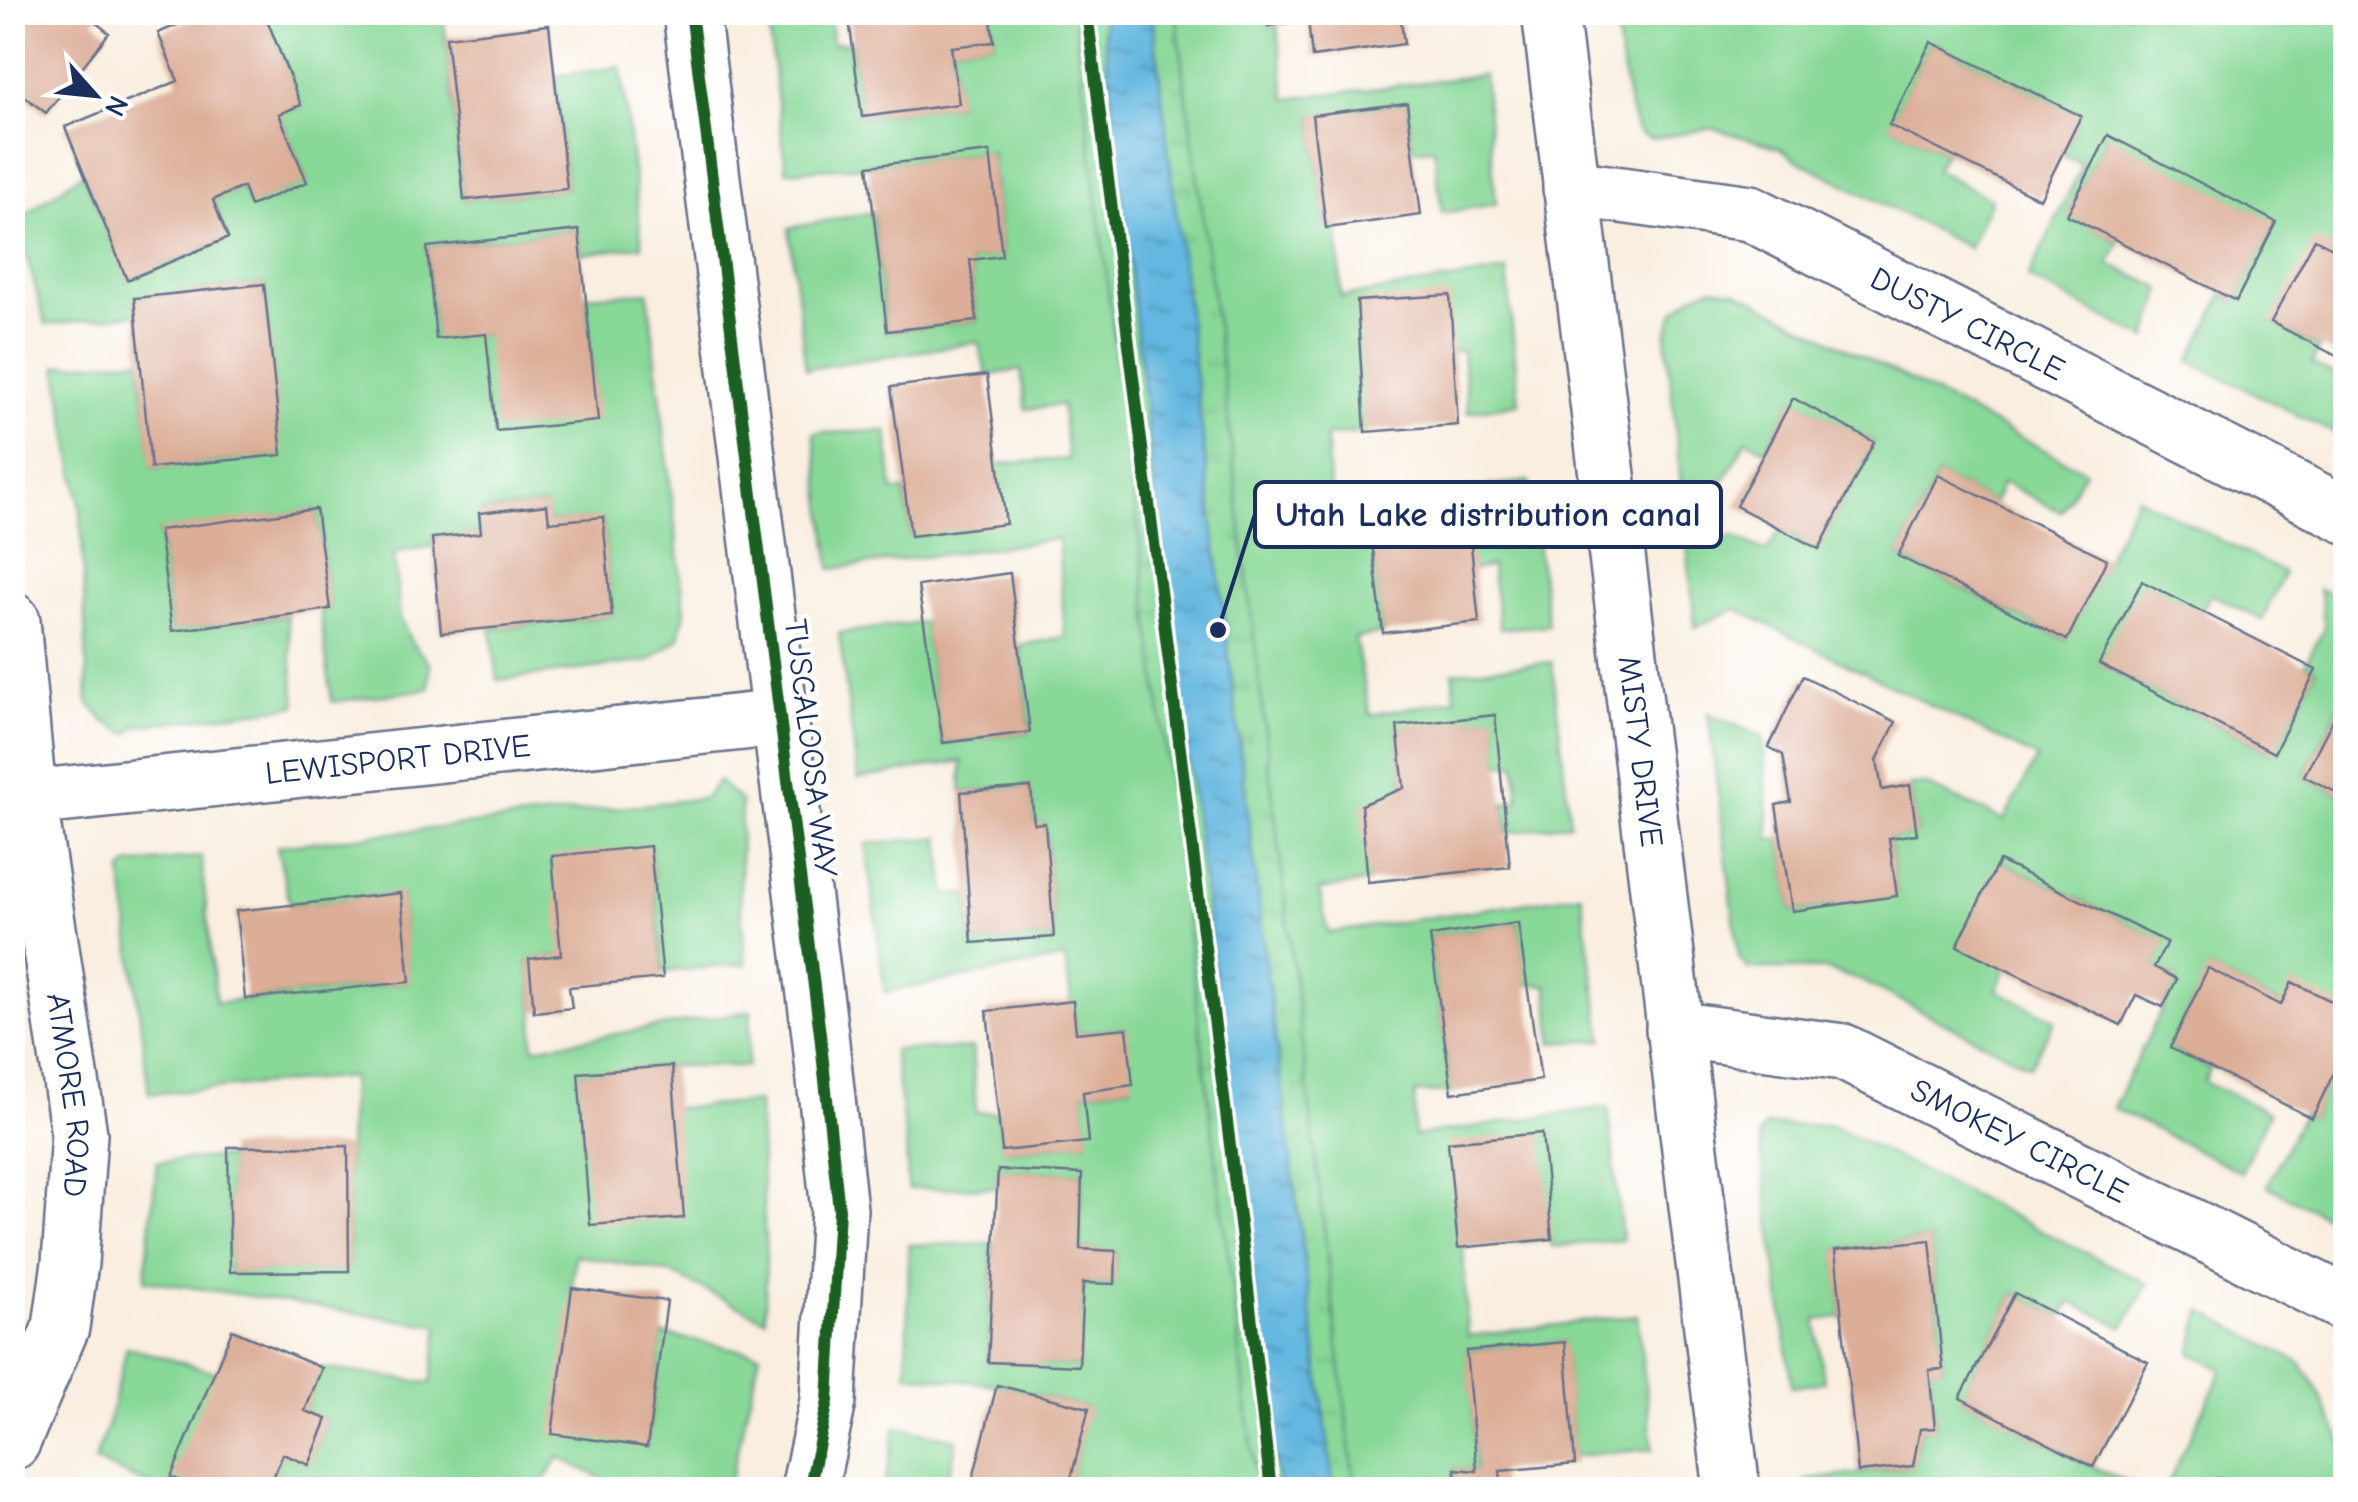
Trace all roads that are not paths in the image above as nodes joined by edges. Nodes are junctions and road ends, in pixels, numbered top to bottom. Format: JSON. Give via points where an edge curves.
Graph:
{"nodes":[{"id":1,"x":692,"y":12,"type":"edge"},
{"id":2,"x":1550,"y":12,"type":"edge"},
{"id":3,"x":1570,"y":188,"type":"junction"},
{"id":4,"x":2346,"y":515,"type":"edge"},
{"id":5,"x":12,"y":621,"type":"edge"},
{"id":6,"x":780,"y":718,"type":"junction"},
{"id":7,"x":20,"y":798,"type":"edge"},
{"id":8,"x":1674,"y":1029,"type":"junction"},
{"id":9,"x":2346,"y":1304,"type":"edge"},
{"id":10,"x":12,"y":1442,"type":"edge"},
{"id":11,"x":809,"y":1490,"type":"edge"},
{"id":12,"x":1732,"y":1490,"type":"edge"}],
"edges":[{"from":1,"to":6,"type":"street","name":"TUSCALOOSA WAY"},
{"from":2,"to":3,"type":"street","name":"MISTY DRIVE"},
{"from":3,"to":4,"type":"street","name":"DUSTY CIRCLE","via":[[1750,213]]},
{"from":3,"to":8,"type":"street","name":"MISTY DRIVE"},
{"from":5,"to":7,"type":"street","name":"ATMORE ROAD"},
{"from":6,"to":7,"type":"street","name":"LEWISPORT DRIVE"},
{"from":6,"to":11,"type":"street","name":"TUSCALOOSA WAY","via":[[839,1210],[828,1401]]},
{"from":7,"to":10,"type":"street","name":"ATMORE ROAD","via":[[80,1134],[61,1326]]},
{"from":8,"to":9,"type":"street","name":"SMOKEY CIRCLE","via":[[1843,1052]]},
{"from":8,"to":12,"type":"street","name":"MISTY DRIVE"}]}
